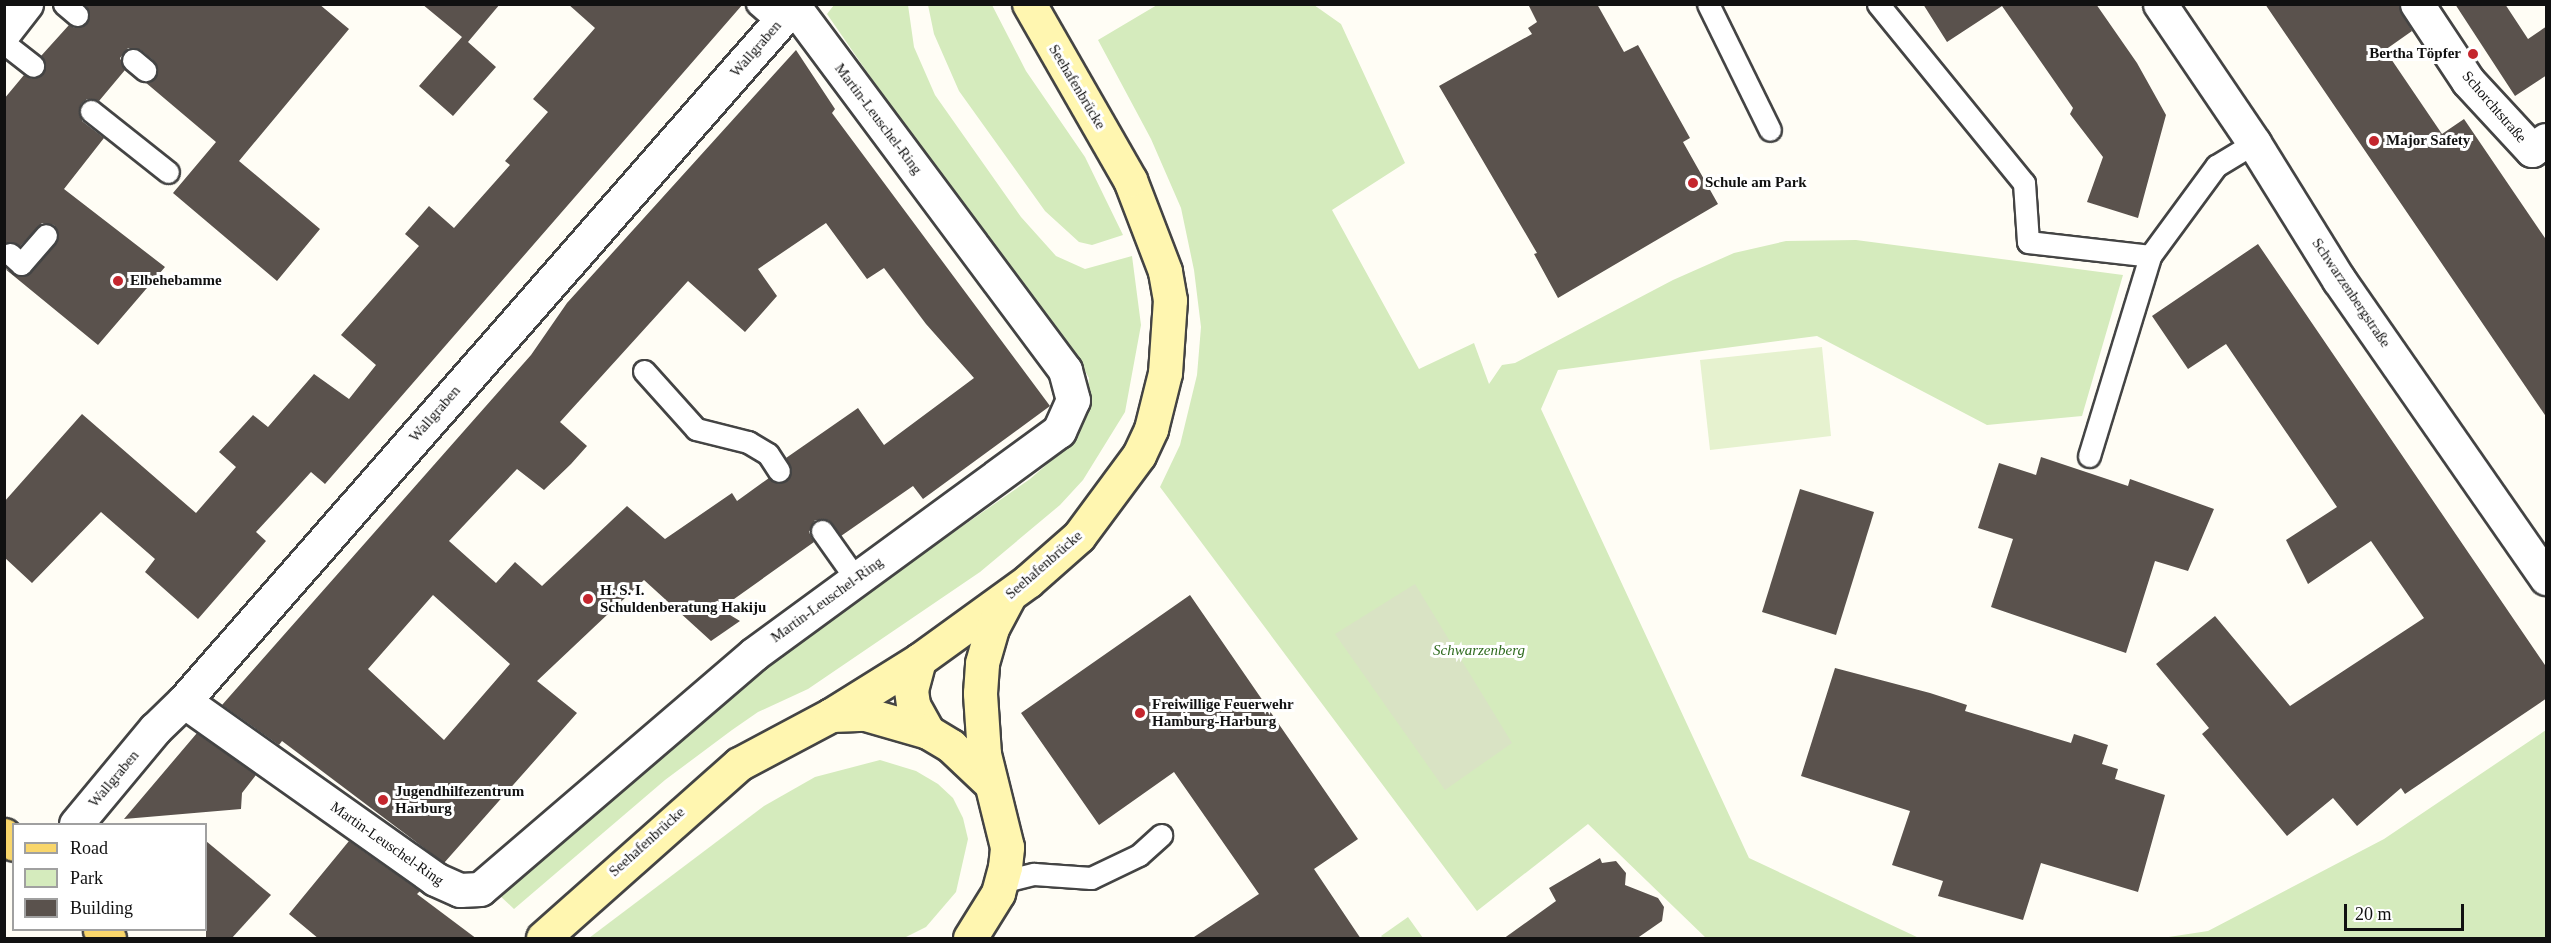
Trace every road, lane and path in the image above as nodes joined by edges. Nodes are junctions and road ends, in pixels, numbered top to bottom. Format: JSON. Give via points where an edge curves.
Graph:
{"nodes":[{"id":1,"x":26,"y":4,"type":"edge"},
{"id":2,"x":1708,"y":4,"type":"edge"},
{"id":3,"x":1878,"y":4,"type":"edge"},
{"id":4,"x":2160,"y":4,"type":"edge"},
{"id":5,"x":2416,"y":4,"type":"edge"},
{"id":6,"x":1031,"y":8,"type":"edge"},
{"id":7,"x":781,"y":9,"type":"edge"},
{"id":8,"x":4,"y":32,"type":"edge"},
{"id":9,"x":4,"y":43,"type":"edge"},
{"id":10,"x":33,"y":66,"type":"dead end"},
{"id":11,"x":91,"y":111,"type":"dead end"},
{"id":12,"x":1770,"y":130,"type":"dead end"},
{"id":13,"x":2254,"y":143,"type":"junction"},
{"id":14,"x":2539,"y":145,"type":"edge"},
{"id":15,"x":168,"y":172,"type":"dead end"},
{"id":16,"x":46,"y":234,"type":"dead end"},
{"id":17,"x":10,"y":254,"type":"dead end"},
{"id":18,"x":2150,"y":256,"type":"junction"},
{"id":19,"x":644,"y":370,"type":"dead end"},
{"id":20,"x":2089,"y":456,"type":"dead end"},
{"id":21,"x":779,"y":471,"type":"dead end"},
{"id":22,"x":822,"y":531,"type":"dead end"},
{"id":23,"x":2547,"y":578,"type":"edge"},
{"id":24,"x":856,"y":579,"type":"junction"},
{"id":25,"x":1009,"y":596,"type":"junction"},
{"id":26,"x":919,"y":660,"type":"junction"},
{"id":27,"x":184,"y":701,"type":"junction"},
{"id":28,"x":831,"y":715,"type":"junction"},
{"id":29,"x":928,"y":732,"type":"junction"},
{"id":30,"x":991,"y":784,"type":"junction"},
{"id":31,"x":78,"y":823,"type":"edge"},
{"id":32,"x":1161,"y":835,"type":"dead end"},
{"id":33,"x":1001,"y":882,"type":"junction"},
{"id":34,"x":543,"y":939,"type":"edge"},
{"id":35,"x":970,"y":939,"type":"edge"}],
"edges":[{"from":1,"to":8,"type":"street"},
{"from":2,"to":12,"type":"lane"},
{"from":3,"to":18,"type":"lane","via":[[2024,183],[2028,242]]},
{"from":4,"to":13,"type":"street","name":"Schwarzenbergstraße"},
{"from":5,"to":14,"type":"street","name":"Schorchtstraße","via":[[2468,81]]},
{"from":6,"to":25,"type":"main road","name":"Seehafenbrücke","via":[[1113,148],[1144,210],[1165,271],[1170,300],[1169,341],[1150,429],[1120,485],[1079,536]]},
{"from":7,"to":24,"type":"street","name":"Martin-Leuschel-Ring","via":[[1065,370],[1073,400],[1059,431]]},
{"from":7,"to":27,"type":"street","name":"Wallgraben"},
{"from":9,"to":10,"type":"lane"},
{"from":11,"to":15,"type":"lane"},
{"from":13,"to":18,"type":"lane","via":[[2216,166]]},
{"from":13,"to":23,"type":"street","name":"Schwarzenbergstraße","via":[[2339,280]]},
{"from":16,"to":17,"type":"lane","via":[[21,264]]},
{"from":18,"to":20,"type":"lane"},
{"from":19,"to":21,"type":"lane","via":[[696,429],[748,442],[768,454]]},
{"from":22,"to":24,"type":"lane"},
{"from":24,"to":27,"type":"street","name":"Martin-Leuschel-Ring","via":[[754,654],[480,889],[471,891],[435,879]]},
{"from":25,"to":26,"type":"main road","name":"Seehafenbrücke"},
{"from":25,"to":30,"type":"main road","via":[[992,628],[982,663],[980,724]]},
{"from":26,"to":28,"type":"main road","name":"Seehafenbrücke"},
{"from":26,"to":29,"type":"main road","via":[[913,674],[912,697]]},
{"from":27,"to":31,"type":"street","name":"Wallgraben","via":[[155,729]]},
{"from":28,"to":29,"type":"main road","via":[[866,714]]},
{"from":28,"to":34,"type":"main road","name":"Seehafenbrücke","via":[[769,746],[716,781]]},
{"from":29,"to":30,"type":"main road","via":[[951,746]]},
{"from":30,"to":33,"type":"main road","via":[[1007,847]]},
{"from":32,"to":33,"type":"lane","via":[[1138,855],[1090,878],[1034,874]]},
{"from":33,"to":35,"type":"main road","via":[[984,922]]}]}
